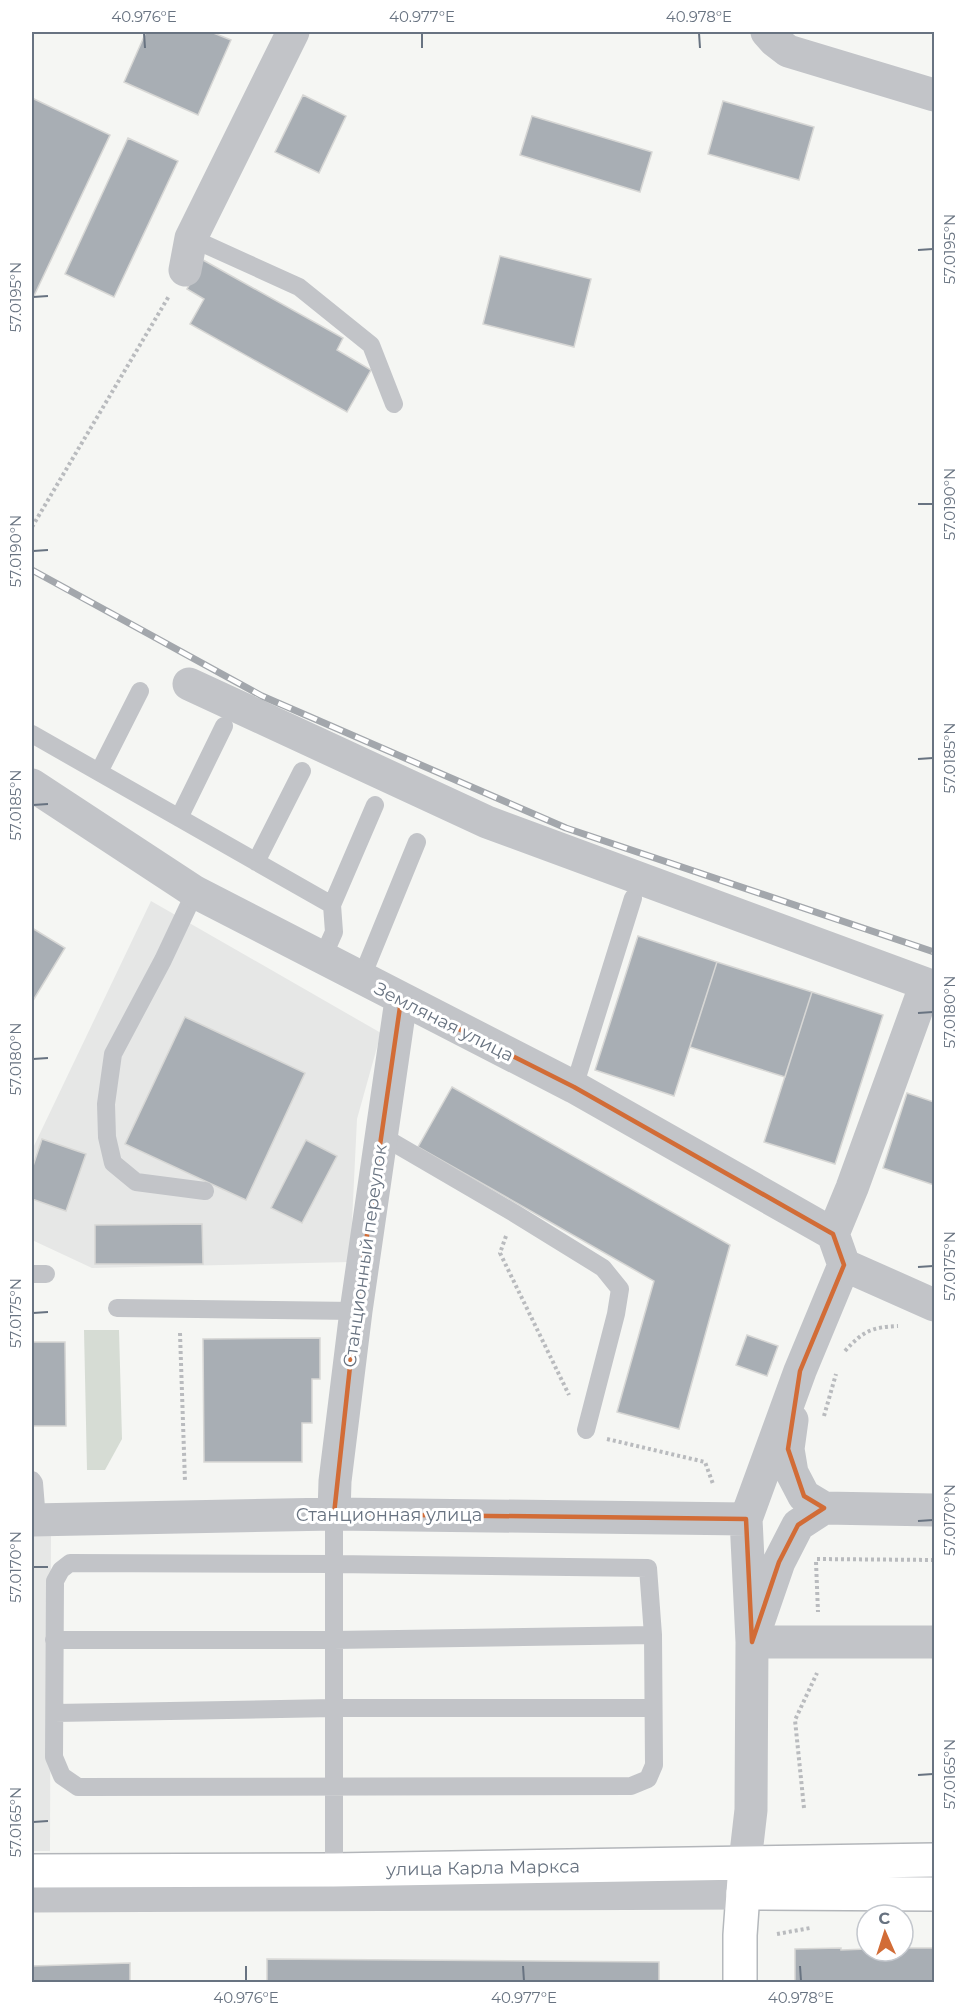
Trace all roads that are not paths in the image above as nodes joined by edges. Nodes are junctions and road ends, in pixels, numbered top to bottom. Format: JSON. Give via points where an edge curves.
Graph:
{"nodes":[{"id":1,"x":293,"y":32,"type":"edge"},
{"id":2,"x":767,"y":32,"type":"edge"},
{"id":3,"x":934,"y":95,"type":"edge"},
{"id":4,"x":191,"y":238,"type":"junction"},
{"id":5,"x":184,"y":270,"type":"road end"},
{"id":6,"x":394,"y":404,"type":"dead end"},
{"id":7,"x":189,"y":684,"type":"dead end"},
{"id":8,"x":140,"y":691,"type":"dead end"},
{"id":9,"x":225,"y":726,"type":"dead end"},
{"id":10,"x":32,"y":734,"type":"edge"},
{"id":11,"x":302,"y":771,"type":"dead end"},
{"id":12,"x":99,"y":772,"type":"junction"},
{"id":13,"x":32,"y":785,"type":"edge"},
{"id":14,"x":375,"y":805,"type":"dead end"},
{"id":15,"x":179,"y":818,"type":"junction"},
{"id":16,"x":417,"y":842,"type":"dead end"},
{"id":17,"x":256,"y":862,"type":"junction"},
{"id":18,"x":195,"y":892,"type":"junction"},
{"id":19,"x":633,"y":898,"type":"dead end"},
{"id":20,"x":332,"y":905,"type":"junction"},
{"id":21,"x":322,"y":958,"type":"junction"},
{"id":22,"x":361,"y":979,"type":"junction"},
{"id":23,"x":400,"y":1000,"type":"junction"},
{"id":24,"x":574,"y":1087,"type":"junction"},
{"id":25,"x":382,"y":1136,"type":"junction"},
{"id":26,"x":205,"y":1191,"type":"dead end"},
{"id":27,"x":833,"y":1234,"type":"junction"},
{"id":28,"x":844,"y":1265,"type":"junction"},
{"id":29,"x":934,"y":1305,"type":"edge"},
{"id":30,"x":117,"y":1308,"type":"dead end"},
{"id":31,"x":356,"y":1311,"type":"junction"},
{"id":32,"x":800,"y":1371,"type":"junction"},
{"id":33,"x":586,"y":1430,"type":"dead end"},
{"id":34,"x":32,"y":1480,"type":"edge"},
{"id":35,"x":824,"y":1508,"type":"junction"},
{"id":36,"x":934,"y":1510,"type":"edge"},
{"id":37,"x":334,"y":1514,"type":"junction"},
{"id":38,"x":746,"y":1519,"type":"junction"},
{"id":39,"x":34,"y":1520,"type":"edge"},
{"id":40,"x":334,"y":1564,"type":"junction"},
{"id":41,"x":652,"y":1635,"type":"junction"},
{"id":42,"x":54,"y":1640,"type":"junction"},
{"id":43,"x":334,"y":1640,"type":"junction"},
{"id":44,"x":752,"y":1642,"type":"junction"},
{"id":45,"x":934,"y":1642,"type":"edge"},
{"id":46,"x":334,"y":1708,"type":"junction"},
{"id":47,"x":653,"y":1708,"type":"junction"},
{"id":48,"x":55,"y":1713,"type":"junction"},
{"id":49,"x":333,"y":1785,"type":"junction"},
{"id":50,"x":934,"y":1860,"type":"edge"},
{"id":51,"x":334,"y":1870,"type":"junction"},
{"id":52,"x":32,"y":1871,"type":"edge"},
{"id":53,"x":744,"y":1877,"type":"junction"},
{"id":54,"x":934,"y":1894,"type":"edge"},
{"id":55,"x":32,"y":1896,"type":"edge"},
{"id":56,"x":740,"y":1983,"type":"edge"}],
"edges":[{"from":1,"to":4,"type":"street"},
{"from":2,"to":3,"type":"street","via":[[788,51]]},
{"from":4,"to":5,"type":"street"},
{"from":4,"to":6,"type":"lane","via":[[299,287],[371,345]]},
{"from":7,"to":27,"type":"street","via":[[487,822],[926,984]]},
{"from":8,"to":12,"type":"lane"},
{"from":9,"to":15,"type":"lane"},
{"from":10,"to":12,"type":"lane"},
{"from":11,"to":17,"type":"lane"},
{"from":12,"to":15,"type":"lane"},
{"from":13,"to":18,"type":"street","name":"Земляная улица"},
{"from":14,"to":20,"type":"lane"},
{"from":15,"to":17,"type":"lane"},
{"from":16,"to":22,"type":"lane"},
{"from":17,"to":20,"type":"lane"},
{"from":18,"to":21,"type":"street","name":"Земляная улица"},
{"from":18,"to":26,"type":"lane","via":[[113,1054],[106,1104],[107,1137],[113,1163],[136,1182]]},
{"from":19,"to":24,"type":"lane"},
{"from":20,"to":21,"type":"lane","via":[[334,933]]},
{"from":21,"to":22,"type":"street","name":"Земляная улица"},
{"from":22,"to":23,"type":"street","name":"Земляная улица"},
{"from":23,"to":24,"type":"street","name":"Земляная улица"},
{"from":23,"to":25,"type":"street","name":"Станционный переулок"},
{"from":24,"to":27,"type":"street","name":"Земляная улица"},
{"from":25,"to":31,"type":"street","name":"Станционный переулок"},
{"from":25,"to":33,"type":"lane","via":[[603,1268],[620,1289]]},
{"from":27,"to":28,"type":"street"},
{"from":28,"to":29,"type":"street"},
{"from":28,"to":32,"type":"street"},
{"from":30,"to":31,"type":"lane"},
{"from":31,"to":37,"type":"street","name":"Станционный переулок"},
{"from":32,"to":35,"type":"street","via":[[788,1449],[792,1473],[804,1496]]},
{"from":32,"to":38,"type":"street"},
{"from":34,"to":39,"type":"lane"},
{"from":35,"to":36,"type":"street"},
{"from":35,"to":44,"type":"street","via":[[798,1525],[779,1562]]},
{"from":37,"to":38,"type":"street","name":"Станционная улица"},
{"from":37,"to":39,"type":"street","name":"Станционная улица"},
{"from":37,"to":40,"type":"lane"},
{"from":38,"to":44,"type":"street"},
{"from":40,"to":41,"type":"lane","via":[[648,1568]]},
{"from":40,"to":42,"type":"lane","via":[[70,1563],[60,1570],[55,1581]]},
{"from":40,"to":43,"type":"lane"},
{"from":41,"to":43,"type":"lane"},
{"from":41,"to":47,"type":"lane"},
{"from":42,"to":43,"type":"lane"},
{"from":42,"to":48,"type":"lane"},
{"from":43,"to":46,"type":"lane"},
{"from":44,"to":45,"type":"street"},
{"from":44,"to":53,"type":"street","via":[[751,1810]]},
{"from":46,"to":47,"type":"lane"},
{"from":46,"to":48,"type":"lane"},
{"from":46,"to":49,"type":"lane"},
{"from":47,"to":49,"type":"lane","via":[[654,1765],[648,1779],[631,1786]]},
{"from":48,"to":49,"type":"lane","via":[[54,1757],[62,1776],[78,1787]]},
{"from":49,"to":51,"type":"lane"},
{"from":50,"to":53,"type":"main road","name":"улица Карла Маркса"},
{"from":51,"to":52,"type":"main road","name":"улица Карла Маркса"},
{"from":51,"to":53,"type":"main road","name":"улица Карла Маркса","via":[[713,1864]]},
{"from":53,"to":54,"type":"main road","name":"улица Карла Маркса"},
{"from":53,"to":55,"type":"street","name":"улица Карла Маркса"},
{"from":53,"to":56,"type":"main road"}]}
